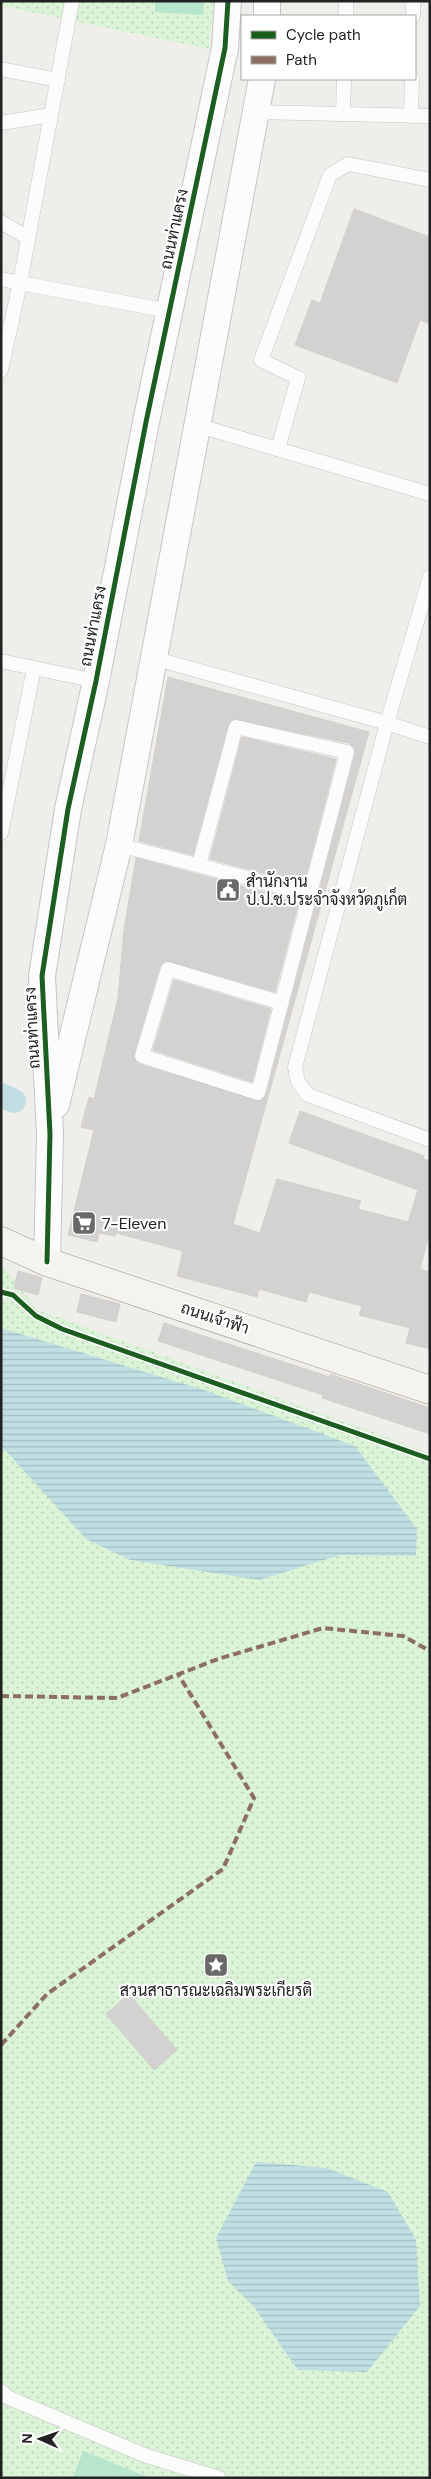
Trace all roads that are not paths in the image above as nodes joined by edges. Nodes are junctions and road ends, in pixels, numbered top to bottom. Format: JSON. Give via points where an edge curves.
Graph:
{"nodes":[{"id":1,"x":72,"y":1,"type":"edge"},
{"id":2,"x":228,"y":1,"type":"edge"},
{"id":3,"x":268,"y":1,"type":"edge"},
{"id":4,"x":346,"y":1,"type":"edge"},
{"id":5,"x":413,"y":1,"type":"edge"},
{"id":6,"x":267,"y":15,"type":"edge"},
{"id":7,"x":346,"y":15,"type":"edge"},
{"id":8,"x":413,"y":15,"type":"edge"},
{"id":9,"x":1,"y":69,"type":"edge"},
{"id":10,"x":58,"y":80,"type":"junction"},
{"id":11,"x":262,"y":80,"type":"edge"},
{"id":12,"x":344,"y":80,"type":"edge"},
{"id":13,"x":412,"y":80,"type":"edge"},
{"id":14,"x":255,"y":112,"type":"junction"},
{"id":15,"x":343,"y":114,"type":"junction"},
{"id":16,"x":51,"y":116,"type":"junction"},
{"id":17,"x":411,"y":116,"type":"junction"},
{"id":18,"x":430,"y":116,"type":"edge"},
{"id":19,"x":1,"y":124,"type":"edge"},
{"id":20,"x":430,"y":180,"type":"edge"},
{"id":21,"x":1,"y":222,"type":"edge"},
{"id":22,"x":28,"y":238,"type":"junction"},
{"id":23,"x":1,"y":279,"type":"edge"},
{"id":24,"x":20,"y":283,"type":"junction"},
{"id":25,"x":169,"y":311,"type":"junction"},
{"id":26,"x":1,"y":370,"type":"edge"},
{"id":27,"x":196,"y":425,"type":"junction"},
{"id":28,"x":278,"y":449,"type":"junction"},
{"id":29,"x":430,"y":494,"type":"edge"},
{"id":30,"x":430,"y":578,"type":"edge"},
{"id":31,"x":153,"y":658,"type":"junction"},
{"id":32,"x":1,"y":661,"type":"edge"},
{"id":33,"x":34,"y":668,"type":"junction"},
{"id":34,"x":96,"y":682,"type":"junction"},
{"id":35,"x":388,"y":723,"type":"junction"},
{"id":36,"x":430,"y":737,"type":"edge"},
{"id":37,"x":1,"y":833,"type":"edge"},
{"id":38,"x":119,"y":845,"type":"junction"},
{"id":39,"x":199,"y":865,"type":"junction"},
{"id":40,"x":309,"y":894,"type":"junction"},
{"id":41,"x":282,"y":1003,"type":"junction"},
{"id":42,"x":50,"y":1134,"type":"junction"},
{"id":43,"x":430,"y":1140,"type":"edge"},
{"id":44,"x":1,"y":1242,"type":"edge"},
{"id":45,"x":47,"y":1262,"type":"junction"},
{"id":46,"x":430,"y":1390,"type":"edge"},
{"id":47,"x":1,"y":2391,"type":"edge"},
{"id":48,"x":219,"y":2478,"type":"edge"}],
"edges":[{"from":1,"to":10,"type":"lane"},
{"from":2,"to":25,"type":"street","name":"ถนนท่าแครง","via":[[225,48]]},
{"from":3,"to":6,"type":"street"},
{"from":4,"to":7,"type":"lane"},
{"from":5,"to":8,"type":"lane"},
{"from":9,"to":10,"type":"lane"},
{"from":10,"to":16,"type":"lane"},
{"from":11,"to":14,"type":"street","name":"ถนนท่าแครง"},
{"from":12,"to":15,"type":"lane"},
{"from":13,"to":17,"type":"lane"},
{"from":14,"to":15,"type":"lane"},
{"from":14,"to":27,"type":"street","name":"ถนนท่าแครง"},
{"from":15,"to":17,"type":"lane"},
{"from":16,"to":19,"type":"lane"},
{"from":16,"to":22,"type":"lane"},
{"from":17,"to":18,"type":"lane"},
{"from":20,"to":28,"type":"lane","via":[[348,164],[330,175],[261,360],[298,378]]},
{"from":21,"to":22,"type":"lane"},
{"from":22,"to":24,"type":"lane"},
{"from":23,"to":24,"type":"lane"},
{"from":24,"to":25,"type":"lane"},
{"from":24,"to":26,"type":"lane"},
{"from":25,"to":34,"type":"street","name":"ถนนท่าแครง"},
{"from":27,"to":28,"type":"lane"},
{"from":27,"to":31,"type":"street","name":"ถนนท่าแครง"},
{"from":28,"to":29,"type":"lane"},
{"from":30,"to":35,"type":"lane"},
{"from":31,"to":35,"type":"lane"},
{"from":31,"to":38,"type":"street","name":"ถนนท่าแครง"},
{"from":32,"to":33,"type":"lane"},
{"from":33,"to":34,"type":"lane"},
{"from":33,"to":37,"type":"lane"},
{"from":34,"to":42,"type":"street","name":"ถนนท่าแครง","via":[[68,809],[42,976]]},
{"from":35,"to":36,"type":"lane"},
{"from":35,"to":43,"type":"lane","via":[[295,1068],[298,1082],[308,1095]]},
{"from":38,"to":39,"type":"lane"},
{"from":38,"to":42,"type":"street","name":"ถนนท่าแครง"},
{"from":39,"to":40,"type":"lane"},
{"from":39,"to":40,"type":"lane","via":[[236,727],[347,752]]},
{"from":40,"to":41,"type":"lane"},
{"from":41,"to":41,"type":"lane","via":[[258,1093],[142,1056],[168,970]]},
{"from":42,"to":45,"type":"street","name":"ถนนท่าแครง"},
{"from":44,"to":45,"type":"main road","name":"ถนนเจ้าฟ้า"},
{"from":45,"to":46,"type":"main road","name":"ถนนเจ้าฟ้า"},
{"from":47,"to":48,"type":"lane","via":[[6,2397],[144,2456]]}]}
